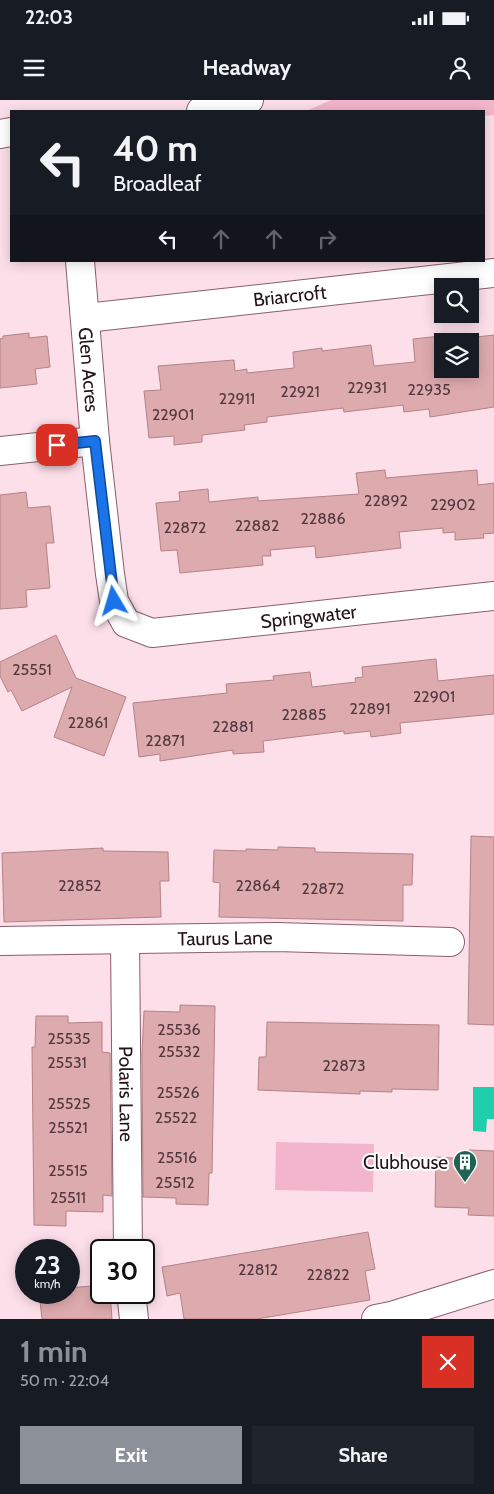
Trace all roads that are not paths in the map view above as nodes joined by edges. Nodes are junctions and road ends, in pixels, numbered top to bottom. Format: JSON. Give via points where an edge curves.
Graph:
{"nodes":[{"id":1,"x":249,"y":100,"type":"edge"},
{"id":2,"x":205,"y":110,"type":"edge"},
{"id":3,"x":80,"y":262,"type":"edge"},
{"id":4,"x":494,"y":273,"type":"edge"},
{"id":5,"x":86,"y":318,"type":"junction"},
{"id":6,"x":95,"y":441,"type":"junction"},
{"id":7,"x":0,"y":451,"type":"edge"},
{"id":8,"x":494,"y":596,"type":"edge"},
{"id":9,"x":126,"y":624,"type":"joint"},
{"id":10,"x":125,"y":939,"type":"junction"},
{"id":11,"x":0,"y":941,"type":"edge"},
{"id":12,"x":450,"y":942,"type":"dead end"},
{"id":13,"x":128,"y":1239,"type":"edge"},
{"id":14,"x":494,"y":1284,"type":"edge"},
{"id":15,"x":132,"y":1304,"type":"edge"},
{"id":16,"x":134,"y":1319,"type":"edge"},
{"id":17,"x":376,"y":1319,"type":"edge"}],
"edges":[{"from":1,"to":2,"type":"street"},
{"from":3,"to":5,"type":"street","name":"Glen Acres"},
{"from":4,"to":5,"type":"street","name":"Briarcroft"},
{"from":5,"to":6,"type":"street","name":"Glen Acres"},
{"from":6,"to":7,"type":"street"},
{"from":6,"to":9,"type":"street","name":"Glen Acres","via":[[114,601]]},
{"from":8,"to":9,"type":"street","name":"Springwater","via":[[152,633]]},
{"from":10,"to":11,"type":"street","name":"Taurus Lane"},
{"from":10,"to":12,"type":"street","name":"Taurus Lane","via":[[276,937]]},
{"from":10,"to":13,"type":"street","name":"Polaris Lane"},
{"from":14,"to":17,"type":"street"},
{"from":15,"to":16,"type":"street"}]}
